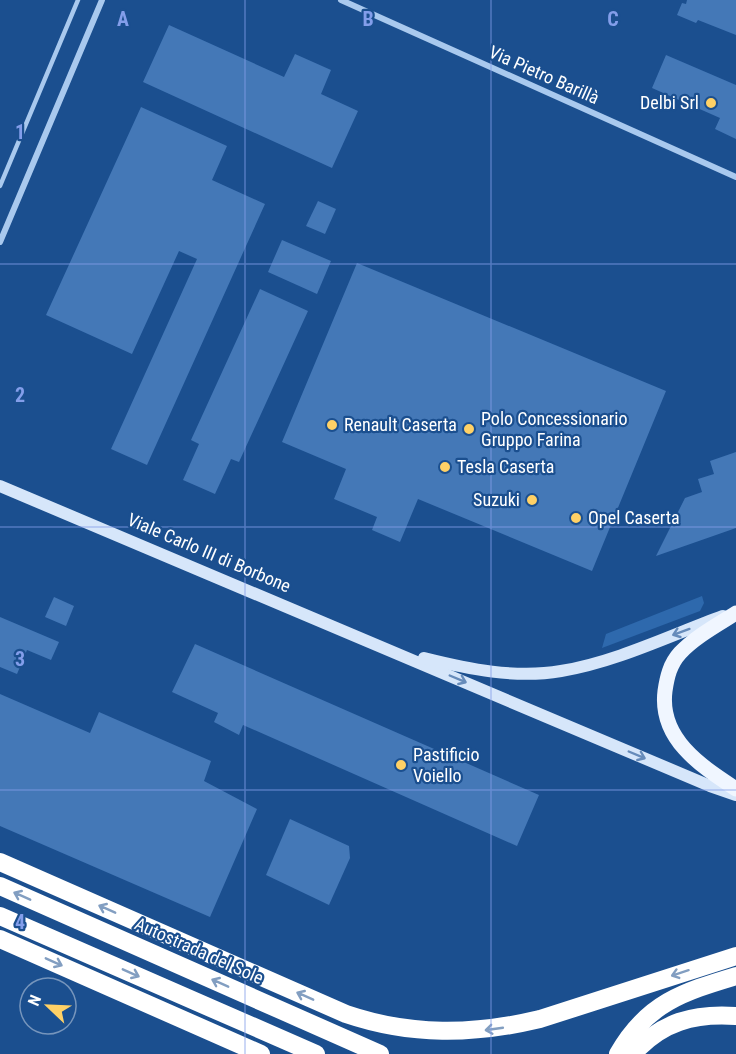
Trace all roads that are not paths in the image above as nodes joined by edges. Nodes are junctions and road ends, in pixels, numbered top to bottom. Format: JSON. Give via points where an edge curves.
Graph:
{"nodes":[{"id":1,"x":78,"y":0,"type":"edge"},
{"id":2,"x":102,"y":0,"type":"edge"},
{"id":3,"x":341,"y":0,"type":"edge"},
{"id":4,"x":0,"y":165,"type":"edge"},
{"id":5,"x":8,"y":168,"type":"junction"},
{"id":6,"x":736,"y":177,"type":"edge"},
{"id":7,"x":0,"y":186,"type":"edge"},
{"id":8,"x":0,"y":242,"type":"edge"},
{"id":9,"x":0,"y":484,"type":"edge"},
{"id":10,"x":736,"y":613,"type":"edge"},
{"id":11,"x":385,"y":647,"type":"junction"},
{"id":12,"x":736,"y":789,"type":"edge"},
{"id":13,"x":736,"y":795,"type":"edge"},
{"id":14,"x":0,"y":862,"type":"edge"},
{"id":15,"x":0,"y":886,"type":"edge"},
{"id":16,"x":0,"y":916,"type":"edge"},
{"id":17,"x":0,"y":939,"type":"edge"},
{"id":18,"x":736,"y":956,"type":"edge"},
{"id":19,"x":736,"y":976,"type":"edge"},
{"id":20,"x":736,"y":1016,"type":"edge"},
{"id":21,"x":261,"y":1054,"type":"edge"},
{"id":22,"x":316,"y":1054,"type":"edge"},
{"id":23,"x":380,"y":1054,"type":"edge"},
{"id":24,"x":618,"y":1054,"type":"edge"},
{"id":25,"x":633,"y":1054,"type":"edge"}],
"edges":[{"from":1,"to":5,"type":"lane"},
{"from":2,"to":8,"type":"street"},
{"from":3,"to":6,"type":"street","name":"Via Pietro Barillà"},
{"from":4,"to":5,"type":"lane"},
{"from":5,"to":7,"type":"lane"},
{"from":9,"to":11,"type":"main road","name":"Viale Carlo III di Borbone"},
{"from":10,"to":11,"type":"main road","name":"Viale Carlo III di Borbone","one_way":true,"via":[[561,671],[512,673],[472,669]]},
{"from":10,"to":12,"type":"main road","via":[[679,654],[667,675],[664,699],[667,721],[686,752]]},
{"from":11,"to":13,"type":"main road","name":"Viale Carlo III di Borbone","one_way":true},
{"from":18,"to":14,"type":"highway","one_way":true,"via":[[506,1027],[446,1032],[406,1029],[346,1014]]},
{"from":23,"to":15,"type":"highway","name":"Autostrada del Sole","one_way":true},
{"from":16,"to":22,"type":"highway","one_way":true},
{"from":17,"to":21,"type":"highway","one_way":true},
{"from":19,"to":24,"type":"highway","via":[[658,1006],[629,1035]]},
{"from":20,"to":25,"type":"highway","via":[[710,1014],[686,1018],[647,1038]]}]}
